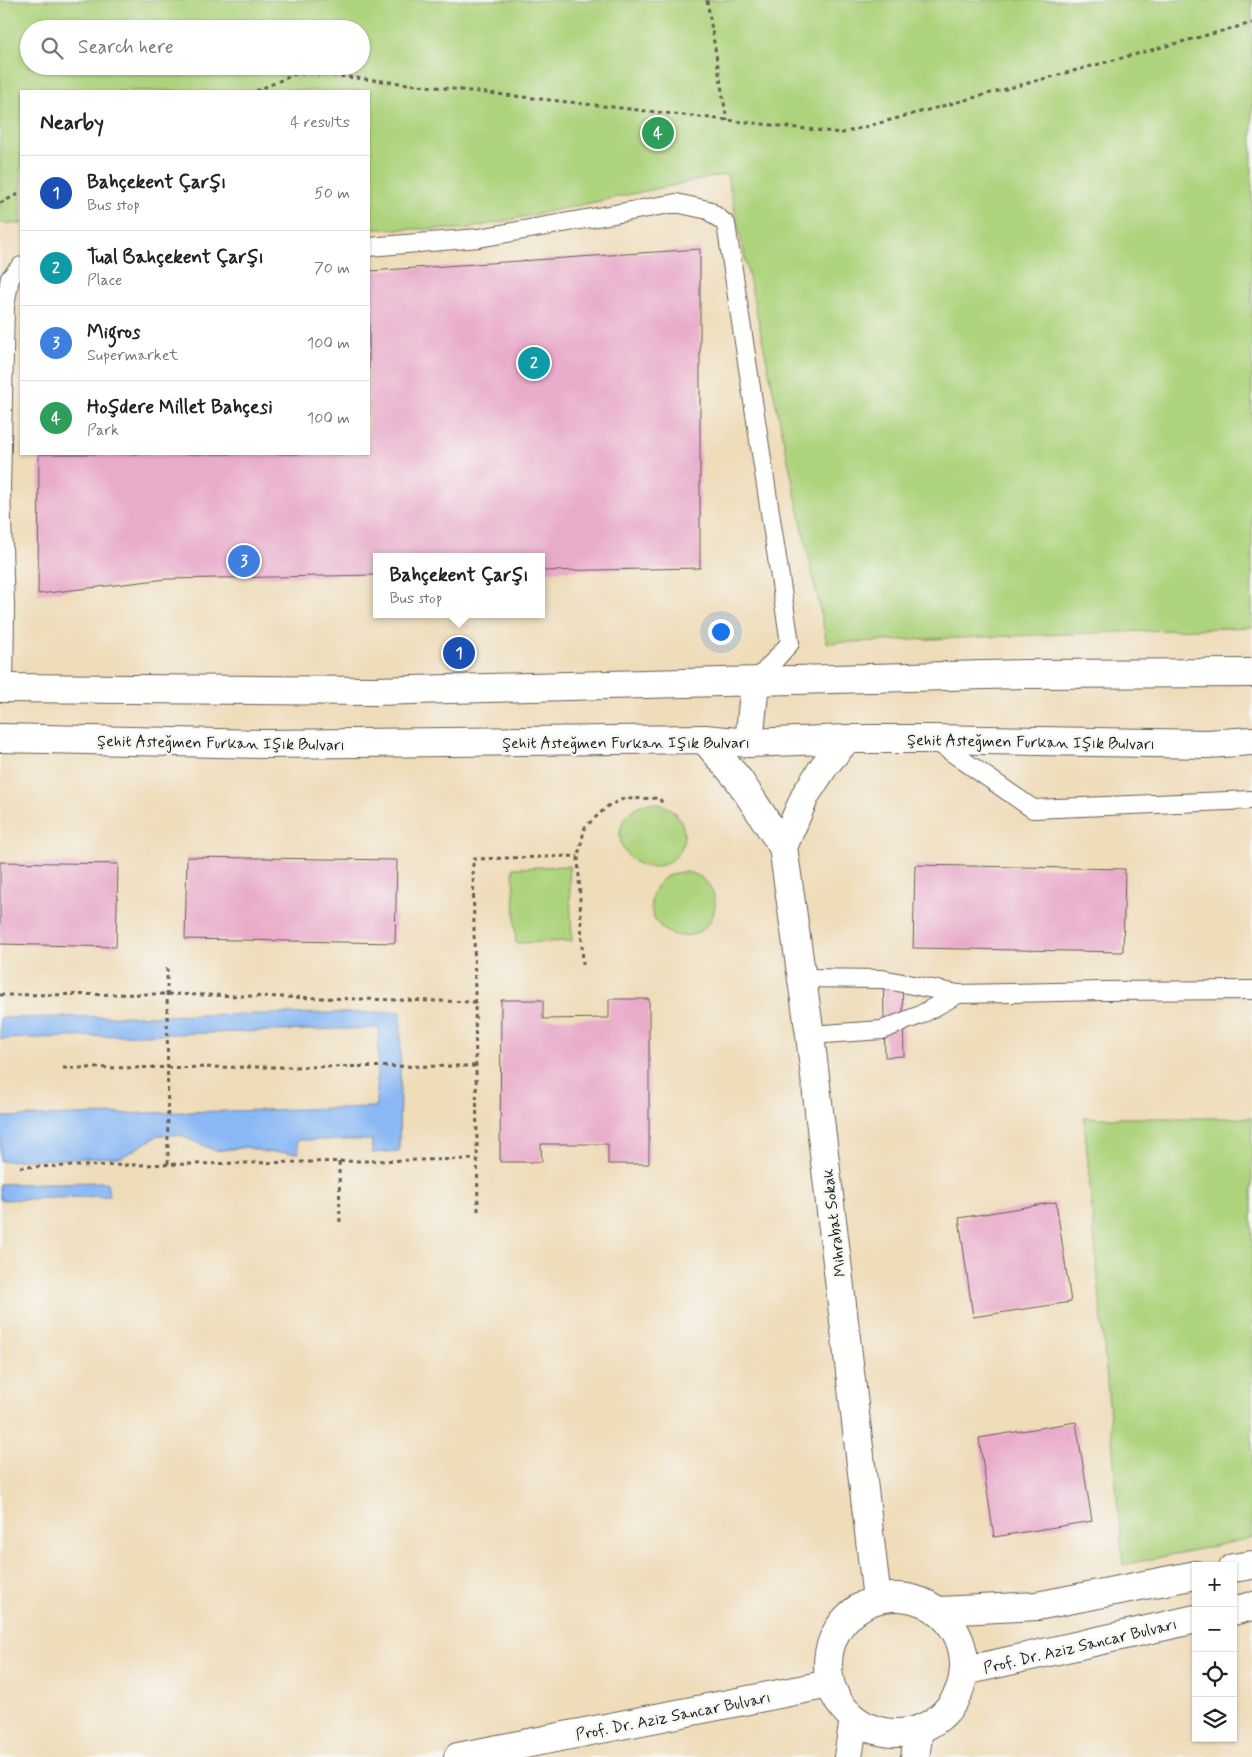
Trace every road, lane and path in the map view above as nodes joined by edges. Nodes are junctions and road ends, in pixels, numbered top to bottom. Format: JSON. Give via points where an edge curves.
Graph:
{"nodes":[{"id":1,"x":707,"y":0,"type":"edge"},
{"id":2,"x":1252,"y":23,"type":"edge"},
{"id":3,"x":292,"y":75,"type":"edge"},
{"id":4,"x":328,"y":75,"type":"edge"},
{"id":5,"x":258,"y":90,"type":"edge"},
{"id":6,"x":727,"y":121,"type":"junction"},
{"id":7,"x":20,"y":193,"type":"edge"},
{"id":8,"x":0,"y":203,"type":"edge"},
{"id":9,"x":370,"y":247,"type":"edge"},
{"id":10,"x":20,"y":267,"type":"edge"},
{"id":11,"x":1252,"y":673,"type":"edge"},
{"id":12,"x":755,"y":682,"type":"junction"},
{"id":13,"x":2,"y":688,"type":"edge"},
{"id":14,"x":0,"y":738,"type":"edge"},
{"id":15,"x":704,"y":739,"type":"junction"},
{"id":16,"x":847,"y":739,"type":"junction"},
{"id":17,"x":933,"y":739,"type":"junction"},
{"id":18,"x":1252,"y":741,"type":"edge"},
{"id":19,"x":749,"y":742,"type":"junction"},
{"id":20,"x":1252,"y":800,"type":"edge"},
{"id":21,"x":664,"y":805,"type":"dead end"},
{"id":22,"x":784,"y":847,"type":"junction"},
{"id":23,"x":578,"y":856,"type":"junction"},
{"id":24,"x":583,"y":965,"type":"dead end"},
{"id":25,"x":167,"y":968,"type":"dead end"},
{"id":26,"x":802,"y":978,"type":"junction"},
{"id":27,"x":1252,"y":990,"type":"edge"},
{"id":28,"x":167,"y":994,"type":"junction"},
{"id":29,"x":958,"y":994,"type":"junction"},
{"id":30,"x":0,"y":995,"type":"edge"},
{"id":31,"x":476,"y":1002,"type":"junction"},
{"id":32,"x":810,"y":1035,"type":"junction"},
{"id":33,"x":476,"y":1066,"type":"junction"},
{"id":34,"x":63,"y":1068,"type":"dead end"},
{"id":35,"x":168,"y":1068,"type":"junction"},
{"id":36,"x":477,"y":1159,"type":"junction"},
{"id":37,"x":339,"y":1162,"type":"junction"},
{"id":38,"x":168,"y":1164,"type":"junction"},
{"id":39,"x":20,"y":1167,"type":"dead end"},
{"id":40,"x":478,"y":1211,"type":"dead end"},
{"id":41,"x":340,"y":1226,"type":"dead end"},
{"id":42,"x":1252,"y":1565,"type":"edge"},
{"id":43,"x":1237,"y":1567,"type":"edge"},
{"id":44,"x":1192,"y":1576,"type":"edge"},
{"id":45,"x":877,"y":1599,"type":"junction"},
{"id":46,"x":1252,"y":1606,"type":"edge"},
{"id":47,"x":1237,"y":1610,"type":"edge"},
{"id":48,"x":939,"y":1611,"type":"junction"},
{"id":49,"x":1192,"y":1620,"type":"edge"},
{"id":50,"x":964,"y":1671,"type":"junction"},
{"id":51,"x":830,"y":1684,"type":"junction"},
{"id":52,"x":854,"y":1719,"type":"junction"},
{"id":53,"x":919,"y":1730,"type":"junction"},
{"id":54,"x":458,"y":1757,"type":"edge"},
{"id":55,"x":848,"y":1757,"type":"edge"},
{"id":56,"x":915,"y":1757,"type":"edge"}],
"edges":[{"from":1,"to":6,"type":"path"},
{"from":2,"to":6,"type":"path","via":[[842,133]]},
{"from":3,"to":5,"type":"path"},
{"from":4,"to":6,"type":"path"},
{"from":7,"to":8,"type":"path"},
{"from":9,"to":12,"type":"lane","via":[[479,238],[676,203],[708,210],[726,224],[790,643]]},
{"from":10,"to":13,"type":"lane","via":[[10,278],[4,324],[1,488],[5,606]]},
{"from":11,"to":12,"type":"main road","via":[[1025,674]]},
{"from":12,"to":13,"type":"main road","via":[[375,691]]},
{"from":12,"to":19,"type":"main road"},
{"from":14,"to":15,"type":"main road","name":"Şehit Asteğmen Furkan Işık Bulvarı","via":[[265,744]]},
{"from":15,"to":19,"type":"main road","name":"Şehit Asteğmen Furkan Işık Bulvarı"},
{"from":15,"to":22,"type":"main road","via":[[739,780]]},
{"from":16,"to":17,"type":"main road","name":"Şehit Asteğmen Furkan Işık Bulvarı"},
{"from":16,"to":19,"type":"main road","name":"Şehit Asteğmen Furkan Işık Bulvarı"},
{"from":16,"to":22,"type":"main road","via":[[806,794]]},
{"from":17,"to":18,"type":"main road","name":"Şehit Asteğmen Furkan Işık Bulvarı","via":[[1208,744]]},
{"from":17,"to":20,"type":"lane","via":[[1033,809]]},
{"from":21,"to":23,"type":"path","via":[[659,798],[623,799],[608,806],[585,826]]},
{"from":22,"to":26,"type":"main road","name":"Mihrabat Sokak"},
{"from":23,"to":24,"type":"path"},
{"from":23,"to":31,"type":"path","via":[[473,859]]},
{"from":25,"to":28,"type":"path"},
{"from":26,"to":29,"type":"lane","via":[[882,979]]},
{"from":26,"to":32,"type":"main road","name":"Mihrabat Sokak"},
{"from":27,"to":29,"type":"lane"},
{"from":28,"to":30,"type":"path"},
{"from":28,"to":31,"type":"path"},
{"from":28,"to":35,"type":"path"},
{"from":29,"to":32,"type":"lane","via":[[920,1015],[882,1030]]},
{"from":31,"to":33,"type":"path"},
{"from":32,"to":45,"type":"main road","name":"Mihrabat Sokak"},
{"from":33,"to":35,"type":"path"},
{"from":33,"to":36,"type":"path"},
{"from":34,"to":35,"type":"path"},
{"from":35,"to":38,"type":"path"},
{"from":36,"to":37,"type":"path"},
{"from":36,"to":40,"type":"path"},
{"from":37,"to":38,"type":"path"},
{"from":37,"to":41,"type":"path"},
{"from":38,"to":39,"type":"path"},
{"from":42,"to":43,"type":"main road"},
{"from":44,"to":48,"type":"main road","name":"Prof. Dr. Aziz Sancar Bulvarı","via":[[1037,1606]]},
{"from":45,"to":48,"type":"main road","name":"Prof. Dr. Aziz Sancar Bulvarı","via":[[899,1596],[920,1601]]},
{"from":45,"to":51,"type":"main road","name":"Prof. Dr. Aziz Sancar Bulvarı","via":[[858,1608],[842,1622],[831,1641],[827,1663]]},
{"from":46,"to":47,"type":"main road"},
{"from":48,"to":50,"type":"main road","name":"Prof. Dr. Aziz Sancar Bulvarı","via":[[954,1628],[962,1648]]},
{"from":49,"to":50,"type":"main road","name":"Prof. Dr. Aziz Sancar Bulvarı"},
{"from":50,"to":53,"type":"main road","name":"Prof. Dr. Aziz Sancar Bulvarı","via":[[960,1690],[950,1707],[937,1720]]},
{"from":51,"to":52,"type":"main road","name":"Prof. Dr. Aziz Sancar Bulvarı","via":[[839,1704]]},
{"from":51,"to":54,"type":"main road","name":"Prof. Dr. Aziz Sancar Bulvarı"},
{"from":52,"to":53,"type":"main road","name":"Prof. Dr. Aziz Sancar Bulvarı","via":[[874,1730],[896,1734]]},
{"from":52,"to":55,"type":"main road"},
{"from":53,"to":56,"type":"main road"}]}
